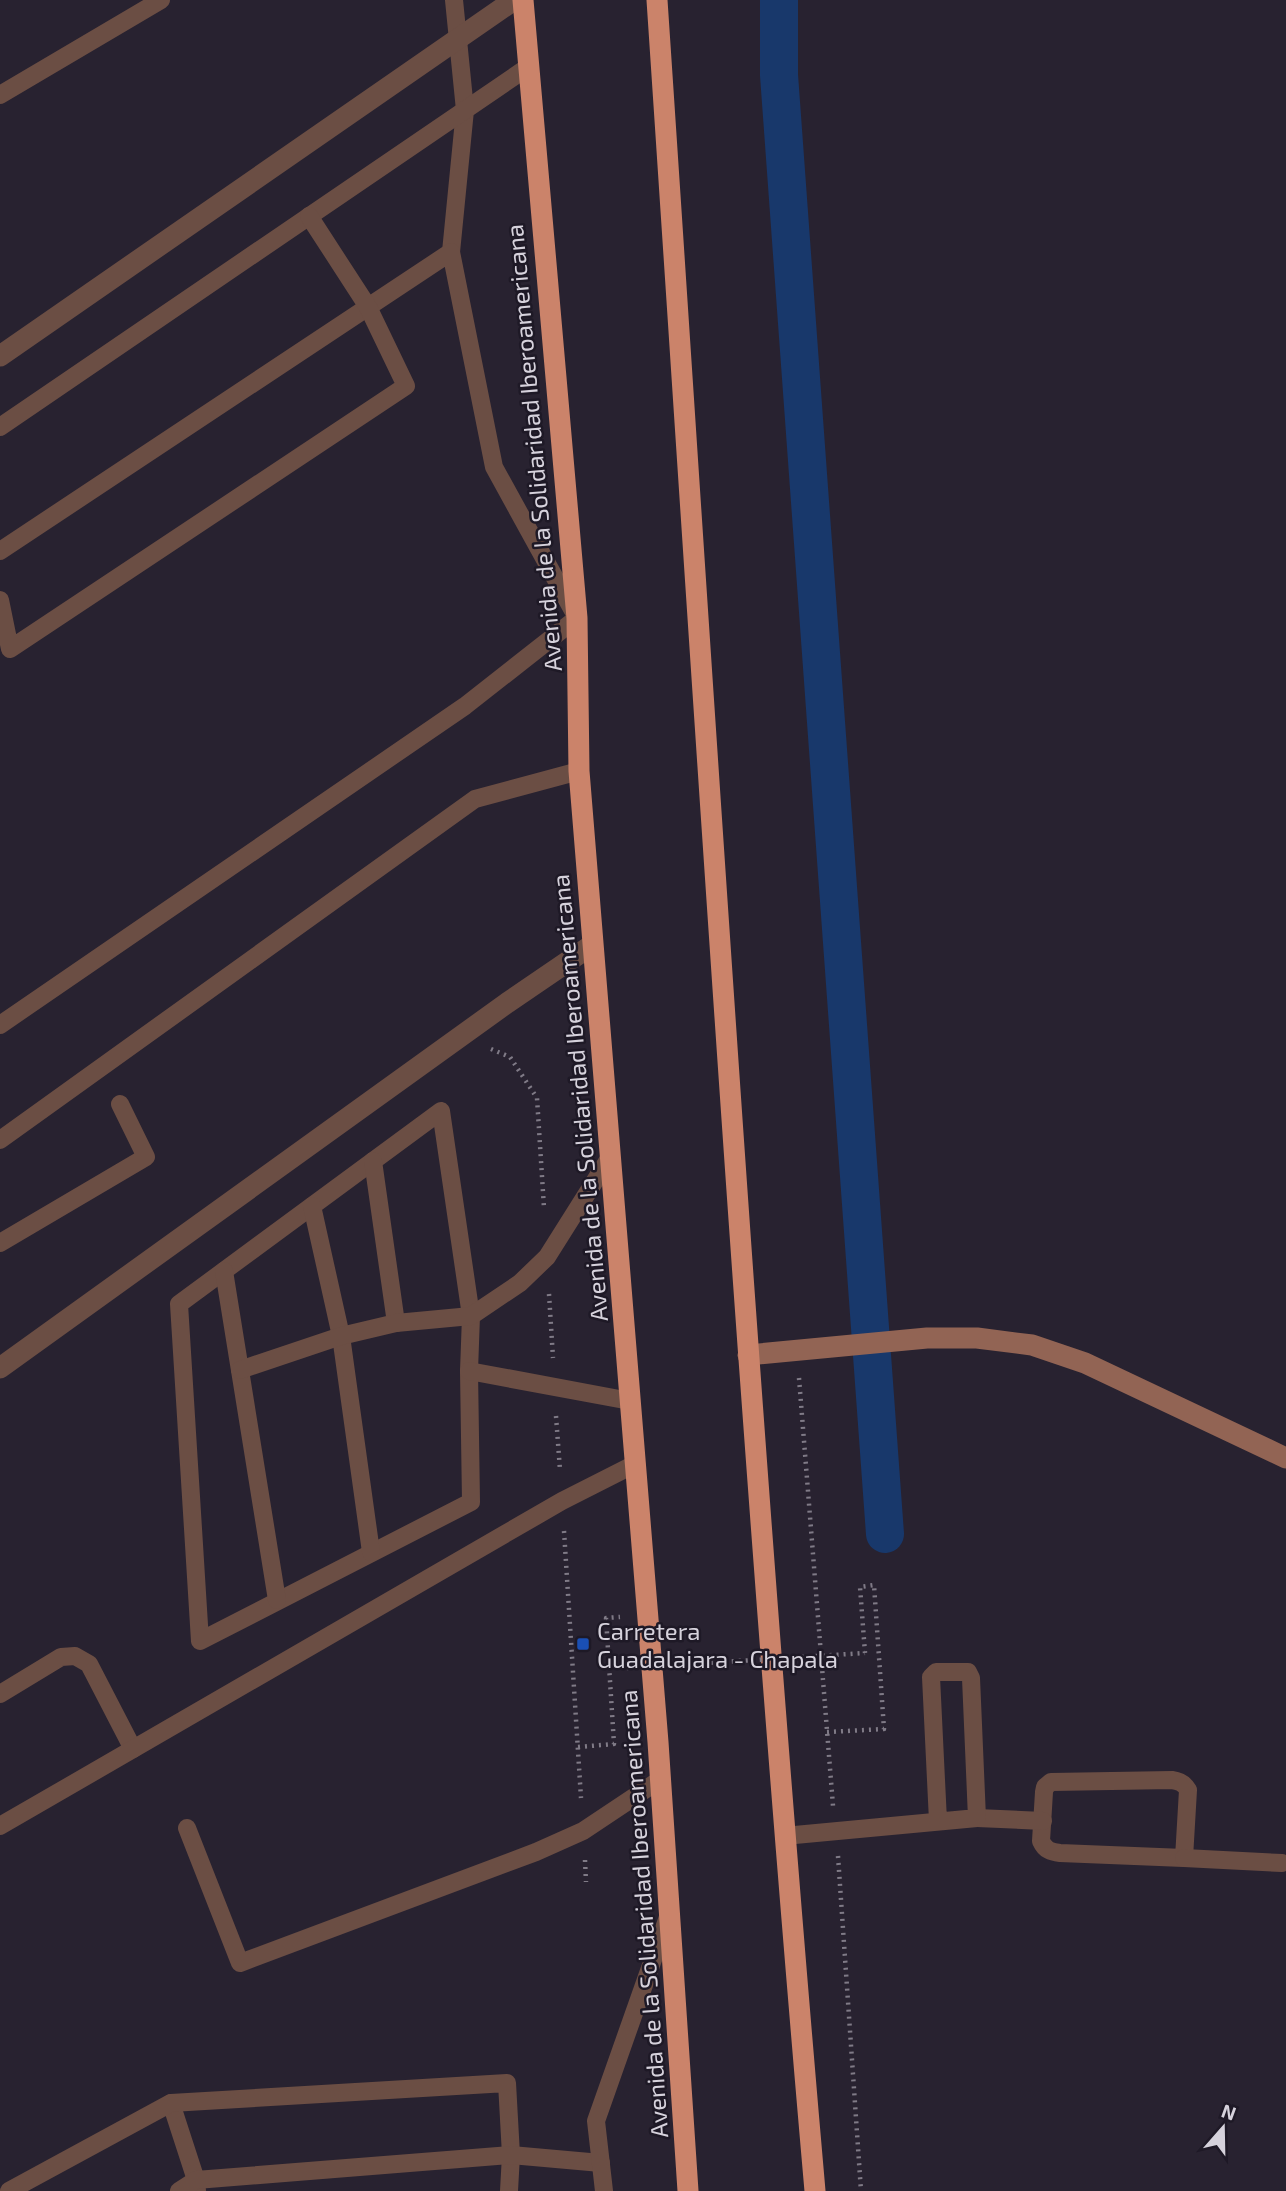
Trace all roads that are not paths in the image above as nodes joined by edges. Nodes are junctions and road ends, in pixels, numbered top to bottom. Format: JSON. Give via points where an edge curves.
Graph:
{"nodes":[{"id":1,"x":161,"y":0,"type":"edge"},
{"id":2,"x":454,"y":0,"type":"edge"},
{"id":3,"x":514,"y":0,"type":"edge"},
{"id":4,"x":523,"y":0,"type":"edge"},
{"id":5,"x":657,"y":0,"type":"edge"},
{"id":6,"x":459,"y":38,"type":"junction"},
{"id":7,"x":528,"y":67,"type":"junction"},
{"id":8,"x":0,"y":95,"type":"edge"},
{"id":9,"x":465,"y":110,"type":"junction"},
{"id":10,"x":309,"y":216,"type":"junction"},
{"id":11,"x":451,"y":252,"type":"junction"},
{"id":12,"x":368,"y":307,"type":"junction"},
{"id":13,"x":0,"y":356,"type":"edge"},
{"id":14,"x":0,"y":427,"type":"edge"},
{"id":15,"x":0,"y":551,"type":"edge"},
{"id":16,"x":0,"y":600,"type":"edge"},
{"id":17,"x":577,"y":618,"type":"junction"},
{"id":18,"x":579,"y":771,"type":"junction"},
{"id":19,"x":592,"y":945,"type":"junction"},
{"id":20,"x":0,"y":1025,"type":"edge"},
{"id":21,"x":120,"y":1104,"type":"dead end"},
{"id":22,"x":0,"y":1140,"type":"edge"},
{"id":23,"x":610,"y":1157,"type":"junction"},
{"id":24,"x":373,"y":1161,"type":"junction"},
{"id":25,"x":312,"y":1206,"type":"junction"},
{"id":26,"x":0,"y":1242,"type":"edge"},
{"id":27,"x":224,"y":1271,"type":"junction"},
{"id":28,"x":471,"y":1316,"type":"junction"},
{"id":29,"x":396,"y":1323,"type":"junction"},
{"id":30,"x":341,"y":1336,"type":"junction"},
{"id":31,"x":748,"y":1354,"type":"junction"},
{"id":32,"x":0,"y":1368,"type":"edge"},
{"id":33,"x":240,"y":1370,"type":"junction"},
{"id":34,"x":469,"y":1371,"type":"junction"},
{"id":35,"x":630,"y":1401,"type":"junction"},
{"id":36,"x":1286,"y":1458,"type":"edge"},
{"id":37,"x":635,"y":1464,"type":"junction"},
{"id":38,"x":371,"y":1552,"type":"junction"},
{"id":39,"x":277,"y":1600,"type":"junction"},
{"id":40,"x":0,"y":1694,"type":"edge"},
{"id":41,"x":133,"y":1749,"type":"junction"},
{"id":42,"x":661,"y":1779,"type":"junction"},
{"id":43,"x":976,"y":1818,"type":"junction"},
{"id":44,"x":938,"y":1821,"type":"junction"},
{"id":45,"x":1043,"y":1821,"type":"junction"},
{"id":46,"x":0,"y":1826,"type":"edge"},
{"id":47,"x":187,"y":1828,"type":"dead end"},
{"id":48,"x":784,"y":1836,"type":"junction"},
{"id":49,"x":1184,"y":1858,"type":"junction"},
{"id":50,"x":1282,"y":1863,"type":"dead end"},
{"id":51,"x":670,"y":1913,"type":"junction"},
{"id":52,"x":172,"y":2103,"type":"junction"},
{"id":53,"x":511,"y":2155,"type":"junction"},
{"id":54,"x":601,"y":2163,"type":"junction"},
{"id":55,"x":197,"y":2186,"type":"edge"},
{"id":56,"x":9,"y":2191,"type":"edge"},
{"id":57,"x":179,"y":2191,"type":"edge"},
{"id":58,"x":509,"y":2191,"type":"edge"},
{"id":59,"x":604,"y":2191,"type":"edge"},
{"id":60,"x":688,"y":2191,"type":"edge"},
{"id":61,"x":815,"y":2191,"type":"edge"}],
"edges":[{"from":1,"to":8,"type":"lane"},
{"from":2,"to":6,"type":"lane"},
{"from":3,"to":6,"type":"street"},
{"from":4,"to":7,"type":"highway","name":"Avenida de la Solidaridad Iberoamericana"},
{"from":5,"to":31,"type":"highway"},
{"from":6,"to":9,"type":"lane"},
{"from":6,"to":13,"type":"street"},
{"from":7,"to":9,"type":"lane"},
{"from":7,"to":17,"type":"highway","name":"Avenida de la Solidaridad Iberoamericana"},
{"from":9,"to":10,"type":"lane"},
{"from":9,"to":11,"type":"lane"},
{"from":10,"to":12,"type":"lane"},
{"from":10,"to":14,"type":"lane"},
{"from":11,"to":12,"type":"lane"},
{"from":11,"to":17,"type":"lane","via":[[494,467]]},
{"from":12,"to":15,"type":"lane"},
{"from":12,"to":16,"type":"lane","via":[[407,386],[10,649]]},
{"from":17,"to":18,"type":"highway","name":"Avenida de la Solidaridad Iberoamericana"},
{"from":17,"to":20,"type":"lane","via":[[465,706]]},
{"from":18,"to":19,"type":"highway","name":"Avenida de la Solidaridad Iberoamericana"},
{"from":18,"to":22,"type":"lane","via":[[475,799]]},
{"from":19,"to":23,"type":"highway","name":"Avenida de la Solidaridad Iberoamericana"},
{"from":19,"to":32,"type":"street"},
{"from":21,"to":26,"type":"lane","via":[[146,1157]]},
{"from":23,"to":28,"type":"lane","via":[[547,1256],[520,1283]]},
{"from":23,"to":35,"type":"highway","name":"Avenida de la Solidaridad Iberoamericana"},
{"from":24,"to":25,"type":"lane"},
{"from":24,"to":28,"type":"lane","via":[[441,1111]]},
{"from":24,"to":29,"type":"lane"},
{"from":25,"to":27,"type":"lane"},
{"from":25,"to":30,"type":"lane"},
{"from":27,"to":33,"type":"lane"},
{"from":27,"to":39,"type":"lane","via":[[179,1304],[200,1641]]},
{"from":28,"to":29,"type":"lane"},
{"from":28,"to":34,"type":"lane"},
{"from":29,"to":30,"type":"lane"},
{"from":30,"to":33,"type":"lane"},
{"from":30,"to":38,"type":"lane"},
{"from":31,"to":36,"type":"street","via":[[928,1338],[1032,1345],[1085,1363]]},
{"from":31,"to":48,"type":"highway"},
{"from":33,"to":39,"type":"lane"},
{"from":34,"to":35,"type":"lane"},
{"from":34,"to":38,"type":"lane","via":[[471,1502]]},
{"from":35,"to":37,"type":"highway","name":"Avenida de la Solidaridad Iberoamericana"},
{"from":37,"to":41,"type":"lane","via":[[562,1501]]},
{"from":37,"to":42,"type":"highway","name":"Avenida de la Solidaridad Iberoamericana"},
{"from":38,"to":39,"type":"lane"},
{"from":40,"to":41,"type":"lane","via":[[61,1657],[75,1657],[89,1664]]},
{"from":41,"to":46,"type":"lane"},
{"from":42,"to":47,"type":"lane","via":[[583,1831],[536,1852],[240,1964]]},
{"from":42,"to":51,"type":"highway","name":"Avenida de la Solidaridad Iberoamericana"},
{"from":43,"to":44,"type":"lane"},
{"from":43,"to":44,"type":"lane","via":[[971,1676],[936,1672],[931,1677]]},
{"from":43,"to":45,"type":"lane"},
{"from":44,"to":48,"type":"lane"},
{"from":45,"to":49,"type":"lane","via":[[1041,1841],[1053,1852]]},
{"from":45,"to":49,"type":"lane","via":[[1045,1787],[1051,1782],[1179,1781],[1189,1795]]},
{"from":48,"to":61,"type":"highway"},
{"from":49,"to":50,"type":"lane"},
{"from":51,"to":54,"type":"lane","via":[[596,2121]]},
{"from":51,"to":60,"type":"highway","name":"Avenida de la Solidaridad Iberoamericana"},
{"from":52,"to":53,"type":"lane","via":[[507,2083]]},
{"from":52,"to":55,"type":"lane"},
{"from":52,"to":56,"type":"lane"},
{"from":53,"to":54,"type":"lane"},
{"from":53,"to":55,"type":"lane"},
{"from":53,"to":58,"type":"lane"},
{"from":54,"to":59,"type":"lane"},
{"from":55,"to":57,"type":"lane"}]}
